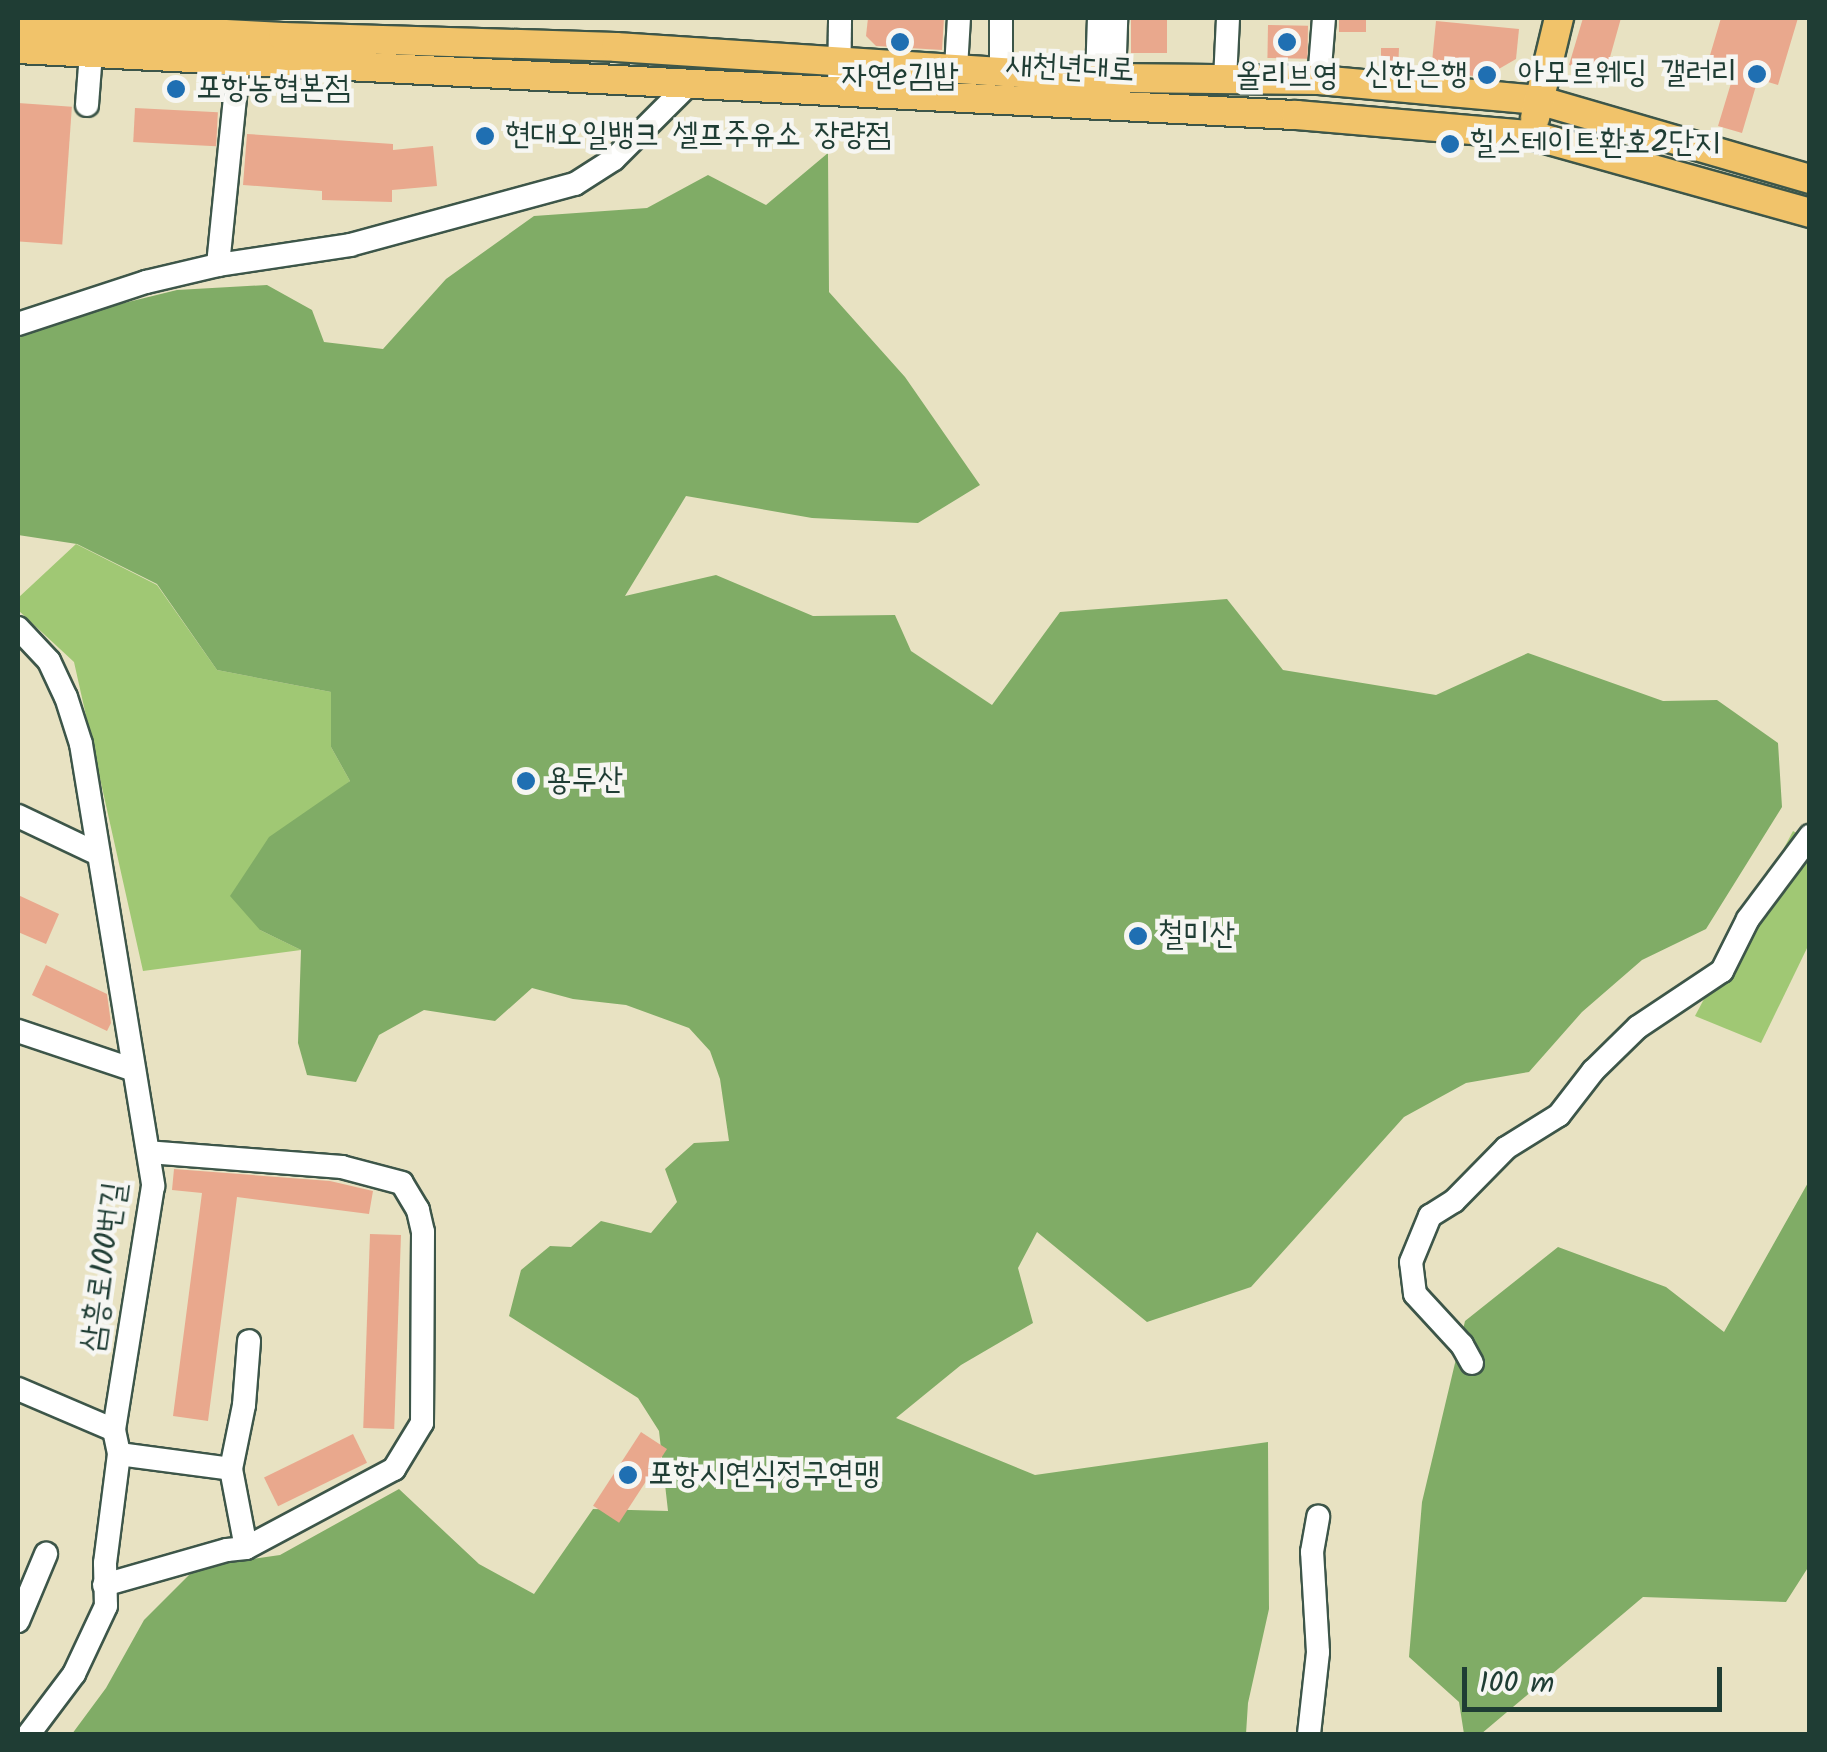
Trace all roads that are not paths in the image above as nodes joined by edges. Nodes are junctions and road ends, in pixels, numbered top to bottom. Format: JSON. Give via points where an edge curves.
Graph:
{"nodes":[{"id":1,"x":840,"y":18,"type":"edge"},
{"id":2,"x":959,"y":18,"type":"edge"},
{"id":3,"x":1002,"y":18,"type":"edge"},
{"id":4,"x":1099,"y":18,"type":"edge"},
{"id":5,"x":1116,"y":18,"type":"edge"},
{"id":6,"x":1228,"y":18,"type":"edge"},
{"id":7,"x":1324,"y":18,"type":"edge"},
{"id":8,"x":1558,"y":18,"type":"edge"},
{"id":9,"x":18,"y":23,"type":"edge"},
{"id":10,"x":18,"y":49,"type":"edge"},
{"id":11,"x":91,"y":52,"type":"junction"},
{"id":12,"x":840,"y":58,"type":"junction"},
{"id":13,"x":239,"y":60,"type":"junction"},
{"id":14,"x":956,"y":68,"type":"junction"},
{"id":15,"x":1008,"y":72,"type":"junction"},
{"id":16,"x":1098,"y":72,"type":"junction"},
{"id":17,"x":1226,"y":80,"type":"junction"},
{"id":18,"x":1319,"y":80,"type":"junction"},
{"id":19,"x":691,"y":82,"type":"junction"},
{"id":20,"x":839,"y":94,"type":"junction"},
{"id":21,"x":1538,"y":100,"type":"junction"},
{"id":22,"x":87,"y":105,"type":"dead end"},
{"id":23,"x":1531,"y":135,"type":"junction"},
{"id":24,"x":1810,"y":179,"type":"edge"},
{"id":25,"x":1810,"y":212,"type":"edge"},
{"id":26,"x":218,"y":265,"type":"junction"},
{"id":27,"x":18,"y":324,"type":"edge"},
{"id":28,"x":18,"y":628,"type":"edge"},
{"id":29,"x":18,"y":816,"type":"edge"},
{"id":30,"x":1810,"y":836,"type":"edge"},
{"id":31,"x":98,"y":854,"type":"junction"},
{"id":32,"x":18,"y":1032,"type":"edge"},
{"id":33,"x":134,"y":1070,"type":"junction"},
{"id":34,"x":149,"y":1152,"type":"junction"},
{"id":35,"x":249,"y":1341,"type":"dead end"},
{"id":36,"x":1472,"y":1363,"type":"dead end"},
{"id":37,"x":18,"y":1389,"type":"edge"},
{"id":38,"x":114,"y":1430,"type":"junction"},
{"id":39,"x":118,"y":1454,"type":"junction"},
{"id":40,"x":231,"y":1469,"type":"junction"},
{"id":41,"x":1318,"y":1517,"type":"dead end"},
{"id":42,"x":246,"y":1548,"type":"junction"},
{"id":43,"x":46,"y":1554,"type":"dead end"},
{"id":44,"x":104,"y":1585,"type":"junction"},
{"id":45,"x":18,"y":1620,"type":"edge"},
{"id":46,"x":29,"y":1734,"type":"edge"},
{"id":47,"x":1309,"y":1734,"type":"edge"}],
"edges":[{"from":1,"to":12,"type":"street"},
{"from":2,"to":14,"type":"street"},
{"from":3,"to":15,"type":"street","via":[[1001,57]]},
{"from":4,"to":16,"type":"street"},
{"from":5,"to":16,"type":"street","via":[[1115,54]]},
{"from":6,"to":17,"type":"street"},
{"from":7,"to":18,"type":"street"},
{"from":8,"to":21,"type":"main road"},
{"from":9,"to":12,"type":"main road","name":"새천년대로"},
{"from":10,"to":11,"type":"main road","name":"새천년대로"},
{"from":11,"to":13,"type":"main road","name":"새천년대로"},
{"from":11,"to":22,"type":"street"},
{"from":12,"to":14,"type":"main road","name":"새천년대로"},
{"from":12,"to":20,"type":"street"},
{"from":13,"to":19,"type":"main road","name":"새천년대로"},
{"from":13,"to":26,"type":"street"},
{"from":14,"to":15,"type":"main road","name":"새천년대로"},
{"from":15,"to":16,"type":"main road","name":"새천년대로"},
{"from":16,"to":17,"type":"main road","name":"새천년대로"},
{"from":17,"to":18,"type":"main road","name":"새천년대로"},
{"from":18,"to":21,"type":"main road","name":"새천년대로"},
{"from":19,"to":20,"type":"main road","name":"새천년대로"},
{"from":19,"to":26,"type":"street","via":[[614,159],[574,184],[350,245]]},
{"from":20,"to":23,"type":"main road","name":"새천년대로","via":[[1296,115]]},
{"from":21,"to":23,"type":"main road"},
{"from":21,"to":24,"type":"main road","name":"새천년대로"},
{"from":23,"to":25,"type":"main road","name":"새천년대로"},
{"from":26,"to":27,"type":"street"},
{"from":28,"to":31,"type":"street","name":"삼흥로100번길","via":[[49,661],[66,697],[81,744]]},
{"from":29,"to":31,"type":"street"},
{"from":30,"to":36,"type":"street","via":[[1748,920],[1722,971],[1638,1027],[1560,1115],[1506,1148],[1430,1216],[1412,1262],[1415,1294]]},
{"from":31,"to":33,"type":"street","name":"삼흥로100번길"},
{"from":32,"to":33,"type":"street"},
{"from":33,"to":34,"type":"street","name":"삼흥로100번길"},
{"from":34,"to":38,"type":"street","name":"삼흥로100번길","via":[[153,1186]]},
{"from":34,"to":42,"type":"street","via":[[342,1168],[402,1182],[420,1222],[422,1422],[394,1470]]},
{"from":35,"to":40,"type":"street"},
{"from":37,"to":38,"type":"street"},
{"from":38,"to":39,"type":"street","name":"삼흥로100번길"},
{"from":39,"to":40,"type":"street"},
{"from":39,"to":44,"type":"street","name":"삼흥로100번길"},
{"from":40,"to":42,"type":"street"},
{"from":41,"to":47,"type":"street","via":[[1312,1552],[1318,1652]]},
{"from":42,"to":44,"type":"street"},
{"from":43,"to":45,"type":"street"},
{"from":44,"to":46,"type":"street","name":"삼흥로100번길","via":[[106,1606],[74,1674]]}]}
